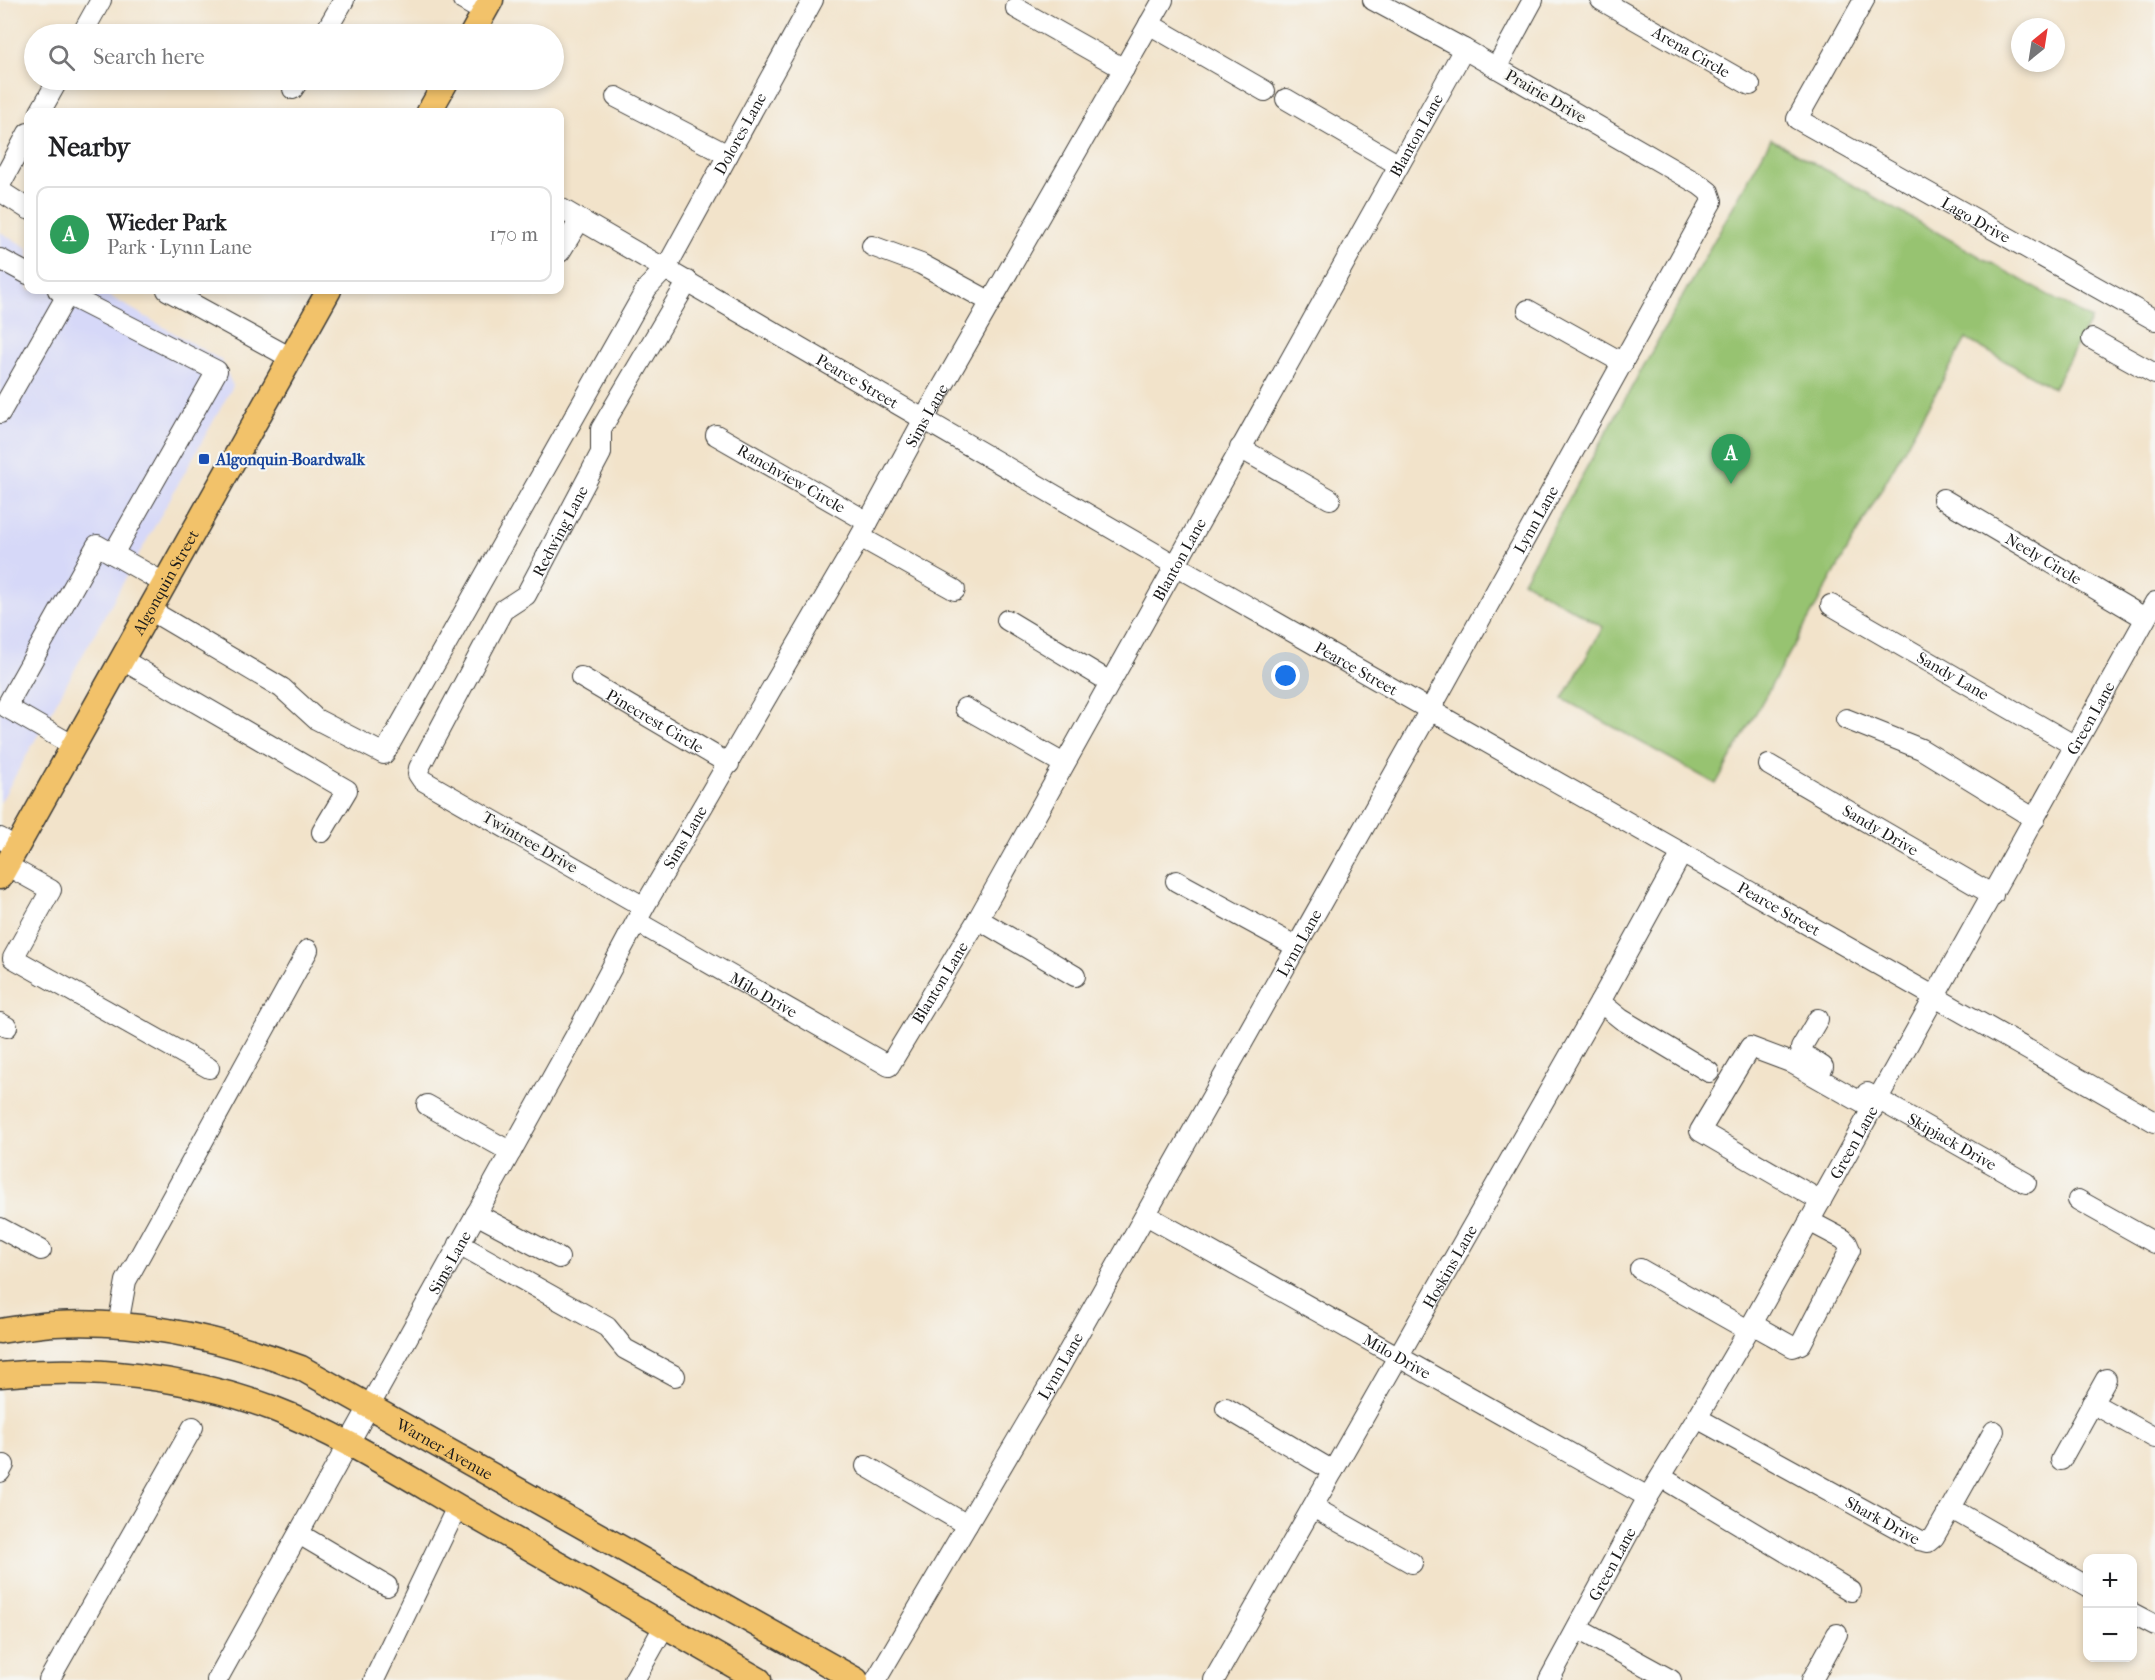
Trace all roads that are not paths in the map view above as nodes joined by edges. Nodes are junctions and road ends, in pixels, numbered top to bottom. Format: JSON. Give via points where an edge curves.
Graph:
{"nodes":[{"id":1,"x":101,"y":0,"type":"edge"},
{"id":2,"x":344,"y":0,"type":"edge"},
{"id":3,"x":464,"y":0,"type":"edge"},
{"id":4,"x":813,"y":0,"type":"edge"},
{"id":5,"x":1163,"y":0,"type":"edge"},
{"id":6,"x":1372,"y":0,"type":"edge"},
{"id":7,"x":1533,"y":0,"type":"edge"},
{"id":8,"x":1601,"y":0,"type":"edge"},
{"id":9,"x":1864,"y":0,"type":"edge"},
{"id":10,"x":488,"y":6,"type":"edge"},
{"id":11,"x":1016,"y":8,"type":"dead end"},
{"id":12,"x":88,"y":24,"type":"edge"},
{"id":13,"x":330,"y":24,"type":"edge"},
{"id":14,"x":478,"y":24,"type":"edge"},
{"id":15,"x":1149,"y":24,"type":"junction"},
{"id":16,"x":1464,"y":50,"type":"junction"},
{"id":17,"x":1496,"y":68,"type":"junction"},
{"id":18,"x":1124,"y":69,"type":"junction"},
{"id":19,"x":1750,"y":85,"type":"dead end"},
{"id":20,"x":52,"y":90,"type":"edge"},
{"id":21,"x":441,"y":90,"type":"edge"},
{"id":22,"x":1265,"y":91,"type":"dead end"},
{"id":23,"x":616,"y":98,"type":"dead end"},
{"id":24,"x":1286,"y":99,"type":"dead end"},
{"id":25,"x":42,"y":108,"type":"edge"},
{"id":26,"x":431,"y":108,"type":"edge"},
{"id":27,"x":24,"y":140,"type":"edge"},
{"id":28,"x":728,"y":155,"type":"junction"},
{"id":29,"x":1399,"y":165,"type":"junction"},
{"id":30,"x":0,"y":185,"type":"edge"},
{"id":31,"x":0,"y":191,"type":"edge"},
{"id":32,"x":1712,"y":201,"type":"joint"},
{"id":33,"x":24,"y":206,"type":"edge"},
{"id":34,"x":564,"y":210,"type":"edge"},
{"id":35,"x":580,"y":220,"type":"junction"},
{"id":36,"x":564,"y":246,"type":"edge"},
{"id":37,"x":872,"y":246,"type":"dead end"},
{"id":38,"x":0,"y":259,"type":"edge"},
{"id":39,"x":666,"y":268,"type":"junction"},
{"id":40,"x":24,"y":272,"type":"edge"},
{"id":41,"x":688,"y":281,"type":"junction"},
{"id":42,"x":63,"y":294,"type":"edge"},
{"id":43,"x":71,"y":294,"type":"edge"},
{"id":44,"x":174,"y":294,"type":"edge"},
{"id":45,"x":327,"y":294,"type":"edge"},
{"id":46,"x":991,"y":302,"type":"junction"},
{"id":47,"x":1528,"y":310,"type":"dead end"},
{"id":48,"x":2155,"y":320,"type":"edge"},
{"id":49,"x":2092,"y":339,"type":"dead end"},
{"id":50,"x":291,"y":358,"type":"junction"},
{"id":51,"x":1623,"y":363,"type":"junction"},
{"id":52,"x":2155,"y":374,"type":"edge"},
{"id":53,"x":0,"y":413,"type":"edge"},
{"id":54,"x":924,"y":419,"type":"junction"},
{"id":55,"x":716,"y":435,"type":"dead end"},
{"id":56,"x":1240,"y":448,"type":"junction"},
{"id":57,"x":1330,"y":499,"type":"dead end"},
{"id":58,"x":1943,"y":499,"type":"dead end"},
{"id":59,"x":864,"y":530,"type":"junction"},
{"id":60,"x":113,"y":554,"type":"junction"},
{"id":61,"x":1174,"y":565,"type":"junction"},
{"id":62,"x":164,"y":583,"type":"junction"},
{"id":63,"x":955,"y":590,"type":"dead end"},
{"id":64,"x":1832,"y":605,"type":"dead end"},
{"id":65,"x":150,"y":610,"type":"junction"},
{"id":66,"x":2150,"y":610,"type":"edge"},
{"id":67,"x":1007,"y":620,"type":"dead end"},
{"id":68,"x":122,"y":659,"type":"junction"},
{"id":69,"x":581,"y":677,"type":"dead end"},
{"id":70,"x":1110,"y":681,"type":"junction"},
{"id":71,"x":3,"y":705,"type":"edge"},
{"id":72,"x":965,"y":708,"type":"dead end"},
{"id":73,"x":1430,"y":710,"type":"junction"},
{"id":74,"x":1846,"y":719,"type":"dead end"},
{"id":75,"x":74,"y":746,"type":"junction"},
{"id":76,"x":2075,"y":746,"type":"junction"},
{"id":77,"x":729,"y":764,"type":"junction"},
{"id":78,"x":1064,"y":764,"type":"junction"},
{"id":79,"x":1769,"y":765,"type":"dead end"},
{"id":80,"x":418,"y":774,"type":"joint"},
{"id":81,"x":2035,"y":819,"type":"junction"},
{"id":82,"x":322,"y":832,"type":"dead end"},
{"id":83,"x":1682,"y":853,"type":"junction"},
{"id":84,"x":6,"y":857,"type":"edge"},
{"id":85,"x":1176,"y":881,"type":"dead end"},
{"id":86,"x":1993,"y":895,"type":"junction"},
{"id":87,"x":641,"y":915,"type":"junction"},
{"id":88,"x":978,"y":919,"type":"junction"},
{"id":89,"x":1297,"y":947,"type":"junction"},
{"id":90,"x":308,"y":950,"type":"dead end"},
{"id":91,"x":1075,"y":976,"type":"dead end"},
{"id":92,"x":1935,"y":998,"type":"junction"},
{"id":93,"x":1600,"y":1002,"type":"junction"},
{"id":94,"x":1818,"y":1019,"type":"dead end"},
{"id":95,"x":889,"y":1066,"type":"joint"},
{"id":96,"x":209,"y":1068,"type":"dead end"},
{"id":97,"x":1709,"y":1072,"type":"dead end"},
{"id":98,"x":1876,"y":1104,"type":"junction"},
{"id":99,"x":427,"y":1105,"type":"dead end"},
{"id":100,"x":2155,"y":1122,"type":"edge"},
{"id":101,"x":511,"y":1152,"type":"junction"},
{"id":102,"x":2026,"y":1183,"type":"dead end"},
{"id":103,"x":2078,"y":1200,"type":"dead end"},
{"id":104,"x":1821,"y":1201,"type":"junction"},
{"id":105,"x":476,"y":1214,"type":"junction"},
{"id":106,"x":1146,"y":1215,"type":"junction"},
{"id":107,"x":1809,"y":1221,"type":"junction"},
{"id":108,"x":0,"y":1228,"type":"edge"},
{"id":109,"x":2155,"y":1243,"type":"edge"},
{"id":110,"x":459,"y":1244,"type":"junction"},
{"id":111,"x":40,"y":1250,"type":"dead end"},
{"id":112,"x":559,"y":1258,"type":"dead end"},
{"id":113,"x":1640,"y":1269,"type":"dead end"},
{"id":114,"x":118,"y":1325,"type":"junction"},
{"id":115,"x":1750,"y":1327,"type":"junction"},
{"id":116,"x":0,"y":1330,"type":"edge"},
{"id":117,"x":1398,"y":1357,"type":"junction"},
{"id":118,"x":0,"y":1375,"type":"edge"},
{"id":119,"x":675,"y":1376,"type":"dead end"},
{"id":120,"x":2106,"y":1379,"type":"dead end"},
{"id":121,"x":2092,"y":1403,"type":"junction"},
{"id":122,"x":370,"y":1405,"type":"junction"},
{"id":123,"x":1226,"y":1408,"type":"dead end"},
{"id":124,"x":1697,"y":1418,"type":"junction"},
{"id":125,"x":193,"y":1427,"type":"dead end"},
{"id":126,"x":1994,"y":1431,"type":"dead end"},
{"id":127,"x":2155,"y":1438,"type":"edge"},
{"id":128,"x":348,"y":1444,"type":"junction"},
{"id":129,"x":2061,"y":1460,"type":"dead end"},
{"id":130,"x":866,"y":1466,"type":"dead end"},
{"id":131,"x":1333,"y":1471,"type":"junction"},
{"id":132,"x":1661,"y":1477,"type":"junction"},
{"id":133,"x":1648,"y":1497,"type":"junction"},
{"id":134,"x":457,"y":1507,"type":"junction"},
{"id":135,"x":1313,"y":1507,"type":"junction"},
{"id":136,"x":1949,"y":1511,"type":"junction"},
{"id":137,"x":967,"y":1525,"type":"junction"},
{"id":138,"x":299,"y":1534,"type":"junction"},
{"id":139,"x":1412,"y":1563,"type":"dead end"},
{"id":140,"x":2083,"y":1584,"type":"edge"},
{"id":141,"x":387,"y":1586,"type":"dead end"},
{"id":142,"x":1851,"y":1591,"type":"dead end"},
{"id":143,"x":665,"y":1625,"type":"junction"},
{"id":144,"x":1578,"y":1629,"type":"junction"},
{"id":145,"x":1837,"y":1634,"type":"dead end"},
{"id":146,"x":49,"y":1680,"type":"edge"},
{"id":147,"x":217,"y":1680,"type":"edge"},
{"id":148,"x":374,"y":1680,"type":"edge"},
{"id":149,"x":634,"y":1680,"type":"edge"},
{"id":150,"x":759,"y":1680,"type":"edge"},
{"id":151,"x":856,"y":1680,"type":"edge"},
{"id":152,"x":876,"y":1680,"type":"edge"},
{"id":153,"x":1214,"y":1680,"type":"edge"},
{"id":154,"x":1549,"y":1680,"type":"edge"},
{"id":155,"x":1671,"y":1680,"type":"edge"},
{"id":156,"x":1812,"y":1680,"type":"edge"}],
"edges":[{"from":1,"to":12,"type":"street"},
{"from":2,"to":13,"type":"street"},
{"from":3,"to":10,"type":"street"},
{"from":4,"to":28,"type":"street","name":"Dolores Lane"},
{"from":5,"to":15,"type":"street","name":"Sims Lane"},
{"from":6,"to":16,"type":"street","name":"Prairie Drive"},
{"from":7,"to":17,"type":"street"},
{"from":8,"to":19,"type":"street","name":"Arena Circle"},
{"from":9,"to":48,"type":"street","name":"Lago Drive","via":[[1797,119]]},
{"from":10,"to":14,"type":"main road"},
{"from":11,"to":18,"type":"street"},
{"from":15,"to":18,"type":"street","name":"Sims Lane"},
{"from":15,"to":22,"type":"street"},
{"from":16,"to":17,"type":"street","name":"Prairie Drive"},
{"from":16,"to":29,"type":"street","name":"Blanton Lane"},
{"from":17,"to":32,"type":"street","name":"Prairie Drive","via":[[1700,185]]},
{"from":18,"to":46,"type":"street","name":"Sims Lane"},
{"from":20,"to":25,"type":"street"},
{"from":21,"to":26,"type":"main road"},
{"from":23,"to":28,"type":"street"},
{"from":24,"to":29,"type":"street"},
{"from":27,"to":30,"type":"street"},
{"from":28,"to":39,"type":"street","name":"Dolores Lane"},
{"from":29,"to":56,"type":"street","name":"Blanton Lane"},
{"from":31,"to":33,"type":"street"},
{"from":32,"to":51,"type":"street","name":"Lynn Lane"},
{"from":34,"to":35,"type":"street","name":"Pearce Street"},
{"from":35,"to":36,"type":"street"},
{"from":35,"to":39,"type":"street","name":"Pearce Street"},
{"from":37,"to":46,"type":"street","via":[[921,264]]},
{"from":38,"to":40,"type":"street"},
{"from":39,"to":41,"type":"street","name":"Pearce Street"},
{"from":39,"to":65,"type":"street","name":"Dolores Lane","via":[[648,288],[384,754],[316,719],[282,688]]},
{"from":41,"to":54,"type":"street","name":"Pearce Street"},
{"from":41,"to":80,"type":"street","name":"Redwing Lane","via":[[601,429],[601,453],[526,595],[503,610]]},
{"from":42,"to":53,"type":"street"},
{"from":43,"to":60,"type":"street","via":[[217,371]]},
{"from":44,"to":50,"type":"street"},
{"from":45,"to":50,"type":"main road","name":"Algonquin Street"},
{"from":46,"to":54,"type":"street","name":"Sims Lane"},
{"from":47,"to":51,"type":"street"},
{"from":49,"to":52,"type":"street"},
{"from":50,"to":62,"type":"main road","name":"Algonquin Street"},
{"from":51,"to":73,"type":"street","name":"Lynn Lane"},
{"from":54,"to":59,"type":"street","name":"Sims Lane"},
{"from":54,"to":61,"type":"street","name":"Pearce Street"},
{"from":55,"to":59,"type":"street","name":"Ranchview Circle"},
{"from":56,"to":57,"type":"street"},
{"from":56,"to":61,"type":"street","name":"Blanton Lane"},
{"from":58,"to":66,"type":"street","name":"Neely Circle"},
{"from":59,"to":63,"type":"street","name":"Ranchview Circle"},
{"from":59,"to":77,"type":"street","name":"Sims Lane"},
{"from":60,"to":62,"type":"street"},
{"from":60,"to":71,"type":"street","via":[[97,545]]},
{"from":61,"to":70,"type":"street","name":"Blanton Lane"},
{"from":61,"to":73,"type":"street","name":"Pearce Street"},
{"from":62,"to":65,"type":"main road","name":"Algonquin Street"},
{"from":64,"to":76,"type":"street","name":"Sandy Lane"},
{"from":65,"to":68,"type":"main road","name":"Algonquin Street"},
{"from":66,"to":76,"type":"street","name":"Green Lane"},
{"from":67,"to":70,"type":"street"},
{"from":68,"to":75,"type":"main road","name":"Algonquin Street"},
{"from":68,"to":82,"type":"street","via":[[347,790]]},
{"from":69,"to":77,"type":"street","name":"Pinecrest Circle"},
{"from":70,"to":78,"type":"street","name":"Blanton Lane"},
{"from":71,"to":75,"type":"street"},
{"from":72,"to":78,"type":"street"},
{"from":73,"to":83,"type":"street","name":"Pearce Street"},
{"from":73,"to":89,"type":"street","name":"Lynn Lane"},
{"from":74,"to":81,"type":"street","via":[[1921,749]]},
{"from":75,"to":84,"type":"main road","name":"Algonquin Street"},
{"from":76,"to":81,"type":"street","name":"Green Lane"},
{"from":77,"to":87,"type":"street","name":"Sims Lane"},
{"from":78,"to":88,"type":"street","name":"Blanton Lane"},
{"from":79,"to":86,"type":"street","name":"Sandy Drive"},
{"from":80,"to":87,"type":"street","name":"Twintree Drive"},
{"from":81,"to":86,"type":"street","name":"Green Lane"},
{"from":83,"to":92,"type":"street","name":"Pearce Street"},
{"from":83,"to":93,"type":"street","name":"Hoskins Lane"},
{"from":84,"to":96,"type":"street","via":[[51,890],[13,958]]},
{"from":85,"to":89,"type":"street"},
{"from":86,"to":92,"type":"street","name":"Green Lane"},
{"from":87,"to":95,"type":"street","name":"Milo Drive"},
{"from":87,"to":101,"type":"street","name":"Sims Lane"},
{"from":88,"to":91,"type":"street"},
{"from":88,"to":95,"type":"street","name":"Blanton Lane"},
{"from":89,"to":106,"type":"street","name":"Lynn Lane"},
{"from":90,"to":114,"type":"street","via":[[126,1281]]},
{"from":92,"to":98,"type":"street","name":"Green Lane"},
{"from":92,"to":100,"type":"street","name":"Pearce Street"},
{"from":93,"to":97,"type":"street"},
{"from":93,"to":117,"type":"street","name":"Hoskins Lane"},
{"from":94,"to":98,"type":"street","via":[[1801,1048],[1804,1056]]},
{"from":98,"to":102,"type":"street","name":"Skipjack Drive"},
{"from":98,"to":104,"type":"street","name":"Green Lane"},
{"from":98,"to":104,"type":"street","via":[[1750,1047],[1700,1131]]},
{"from":99,"to":101,"type":"street"},
{"from":101,"to":105,"type":"street","name":"Sims Lane"},
{"from":103,"to":109,"type":"street"},
{"from":104,"to":107,"type":"street","name":"Green Lane"},
{"from":105,"to":110,"type":"street","name":"Sims Lane"},
{"from":105,"to":112,"type":"street"},
{"from":106,"to":117,"type":"street","name":"Milo Drive"},
{"from":106,"to":137,"type":"street","name":"Lynn Lane"},
{"from":107,"to":115,"type":"street","name":"Green Lane"},
{"from":107,"to":115,"type":"street","via":[[1843,1239],[1850,1250],[1801,1344],[1792,1347]]},
{"from":108,"to":111,"type":"street"},
{"from":110,"to":119,"type":"street","via":[[607,1327],[625,1349]]},
{"from":110,"to":122,"type":"street","name":"Sims Lane"},
{"from":113,"to":115,"type":"street"},
{"from":114,"to":116,"type":"main road","name":"Warner Avenue","via":[[56,1324]]},
{"from":114,"to":122,"type":"main road","name":"Warner Avenue","via":[[204,1337],[263,1354],[300,1368]]},
{"from":115,"to":124,"type":"street","name":"Green Lane"},
{"from":117,"to":131,"type":"street","name":"Hoskins Lane"},
{"from":117,"to":133,"type":"street","name":"Milo Drive"},
{"from":118,"to":128,"type":"main road","via":[[98,1372],[182,1382],[273,1408]]},
{"from":120,"to":121,"type":"street"},
{"from":121,"to":127,"type":"street"},
{"from":121,"to":129,"type":"street"},
{"from":122,"to":128,"type":"street","name":"Sims Lane"},
{"from":122,"to":151,"type":"main road","name":"Warner Avenue"},
{"from":123,"to":131,"type":"street"},
{"from":124,"to":132,"type":"street","name":"Green Lane"},
{"from":124,"to":136,"type":"street","name":"Shark Drive","via":[[1919,1540],[1928,1542],[1934,1537]]},
{"from":125,"to":146,"type":"street"},
{"from":126,"to":136,"type":"street","name":"Shark Drive"},
{"from":128,"to":134,"type":"main road"},
{"from":128,"to":138,"type":"street","name":"Sims Lane"},
{"from":130,"to":137,"type":"street"},
{"from":131,"to":135,"type":"street","name":"Hoskins Lane"},
{"from":132,"to":133,"type":"street","name":"Green Lane"},
{"from":132,"to":142,"type":"street"},
{"from":133,"to":144,"type":"street","name":"Green Lane"},
{"from":134,"to":143,"type":"main road"},
{"from":134,"to":148,"type":"street"},
{"from":135,"to":139,"type":"street"},
{"from":135,"to":153,"type":"street","name":"Hoskins Lane"},
{"from":136,"to":140,"type":"street"},
{"from":137,"to":152,"type":"street","name":"Lynn Lane"},
{"from":138,"to":141,"type":"street"},
{"from":138,"to":147,"type":"street","name":"Sims Lane"},
{"from":143,"to":149,"type":"street"},
{"from":143,"to":150,"type":"main road"},
{"from":144,"to":154,"type":"street","name":"Green Lane"},
{"from":144,"to":155,"type":"street"},
{"from":145,"to":156,"type":"street"}]}
